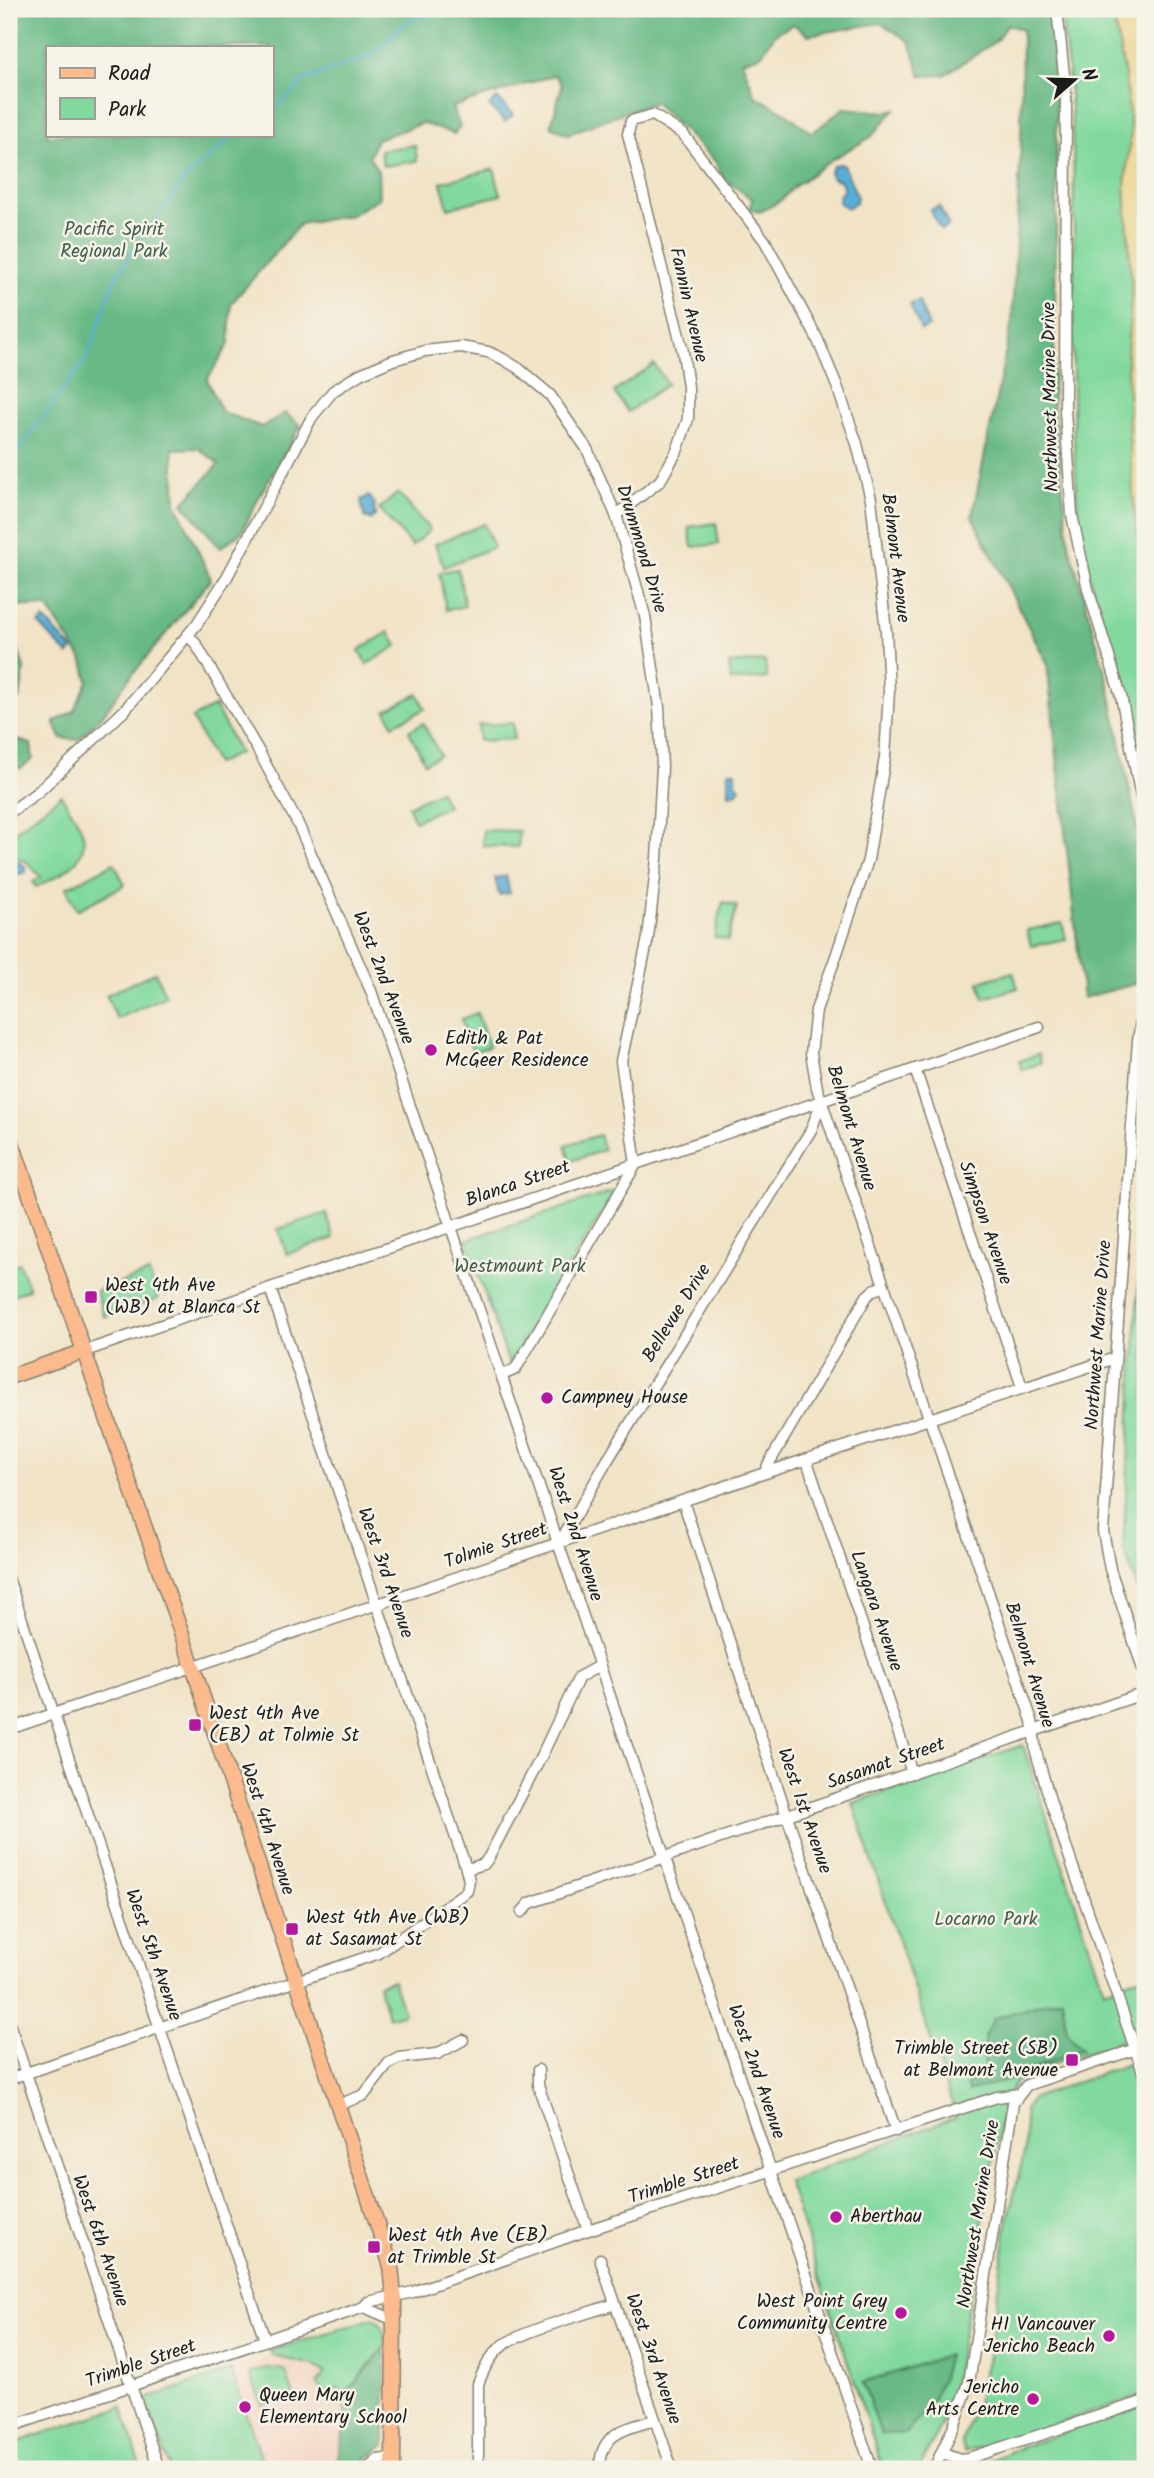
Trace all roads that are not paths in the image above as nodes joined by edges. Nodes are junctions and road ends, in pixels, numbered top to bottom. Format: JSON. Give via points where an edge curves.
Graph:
{"nodes":[{"id":1,"x":1057,"y":9,"type":"edge"},
{"id":2,"x":631,"y":121,"type":"joint"},
{"id":3,"x":616,"y":514,"type":"junction"},
{"id":4,"x":188,"y":635,"type":"junction"},
{"id":5,"x":9,"y":813,"type":"edge"},
{"id":6,"x":1145,"y":817,"type":"edge"},
{"id":7,"x":1145,"y":992,"type":"edge"},
{"id":8,"x":1039,"y":1027,"type":"dead end"},
{"id":9,"x":915,"y":1069,"type":"junction"},
{"id":10,"x":822,"y":1101,"type":"junction"},
{"id":11,"x":9,"y":1134,"type":"edge"},
{"id":12,"x":636,"y":1164,"type":"junction"},
{"id":13,"x":452,"y":1226,"type":"junction"},
{"id":14,"x":884,"y":1286,"type":"junction"},
{"id":15,"x":270,"y":1288,"type":"junction"},
{"id":16,"x":85,"y":1351,"type":"junction"},
{"id":17,"x":1115,"y":1358,"type":"junction"},
{"id":18,"x":502,"y":1375,"type":"junction"},
{"id":19,"x":9,"y":1377,"type":"edge"},
{"id":20,"x":1022,"y":1387,"type":"junction"},
{"id":21,"x":930,"y":1419,"type":"junction"},
{"id":22,"x":807,"y":1461,"type":"junction"},
{"id":23,"x":765,"y":1473,"type":"junction"},
{"id":24,"x":683,"y":1501,"type":"junction"},
{"id":25,"x":560,"y":1542,"type":"junction"},
{"id":26,"x":9,"y":1581,"type":"edge"},
{"id":27,"x":377,"y":1605,"type":"junction"},
{"id":28,"x":599,"y":1665,"type":"junction"},
{"id":29,"x":193,"y":1667,"type":"junction"},
{"id":30,"x":1145,"y":1675,"type":"edge"},
{"id":31,"x":1145,"y":1693,"type":"edge"},
{"id":32,"x":54,"y":1714,"type":"junction"},
{"id":33,"x":9,"y":1729,"type":"edge"},
{"id":34,"x":1033,"y":1732,"type":"junction"},
{"id":35,"x":912,"y":1773,"type":"junction"},
{"id":36,"x":787,"y":1816,"type":"junction"},
{"id":37,"x":665,"y":1858,"type":"junction"},
{"id":38,"x":467,"y":1869,"type":"junction"},
{"id":39,"x":522,"y":1912,"type":"dead end"},
{"id":40,"x":296,"y":1981,"type":"junction"},
{"id":41,"x":9,"y":2023,"type":"edge"},
{"id":42,"x":159,"y":2028,"type":"junction"},
{"id":43,"x":463,"y":2040,"type":"dead end"},
{"id":44,"x":1140,"y":2048,"type":"edge"},
{"id":45,"x":538,"y":2070,"type":"dead end"},
{"id":46,"x":26,"y":2073,"type":"junction"},
{"id":47,"x":1145,"y":2078,"type":"edge"},
{"id":48,"x":9,"y":2079,"type":"edge"},
{"id":49,"x":1018,"y":2094,"type":"junction"},
{"id":50,"x":338,"y":2105,"type":"junction"},
{"id":51,"x":895,"y":2131,"type":"junction"},
{"id":52,"x":771,"y":2172,"type":"junction"},
{"id":53,"x":588,"y":2230,"type":"junction"},
{"id":54,"x":600,"y":2259,"type":"dead end"},
{"id":55,"x":394,"y":2297,"type":"junction"},
{"id":56,"x":615,"y":2304,"type":"junction"},
{"id":57,"x":364,"y":2307,"type":"junction"},
{"id":58,"x":394,"y":2320,"type":"junction"},
{"id":59,"x":265,"y":2340,"type":"junction"},
{"id":60,"x":131,"y":2386,"type":"junction"},
{"id":61,"x":1145,"y":2401,"type":"edge"},
{"id":62,"x":655,"y":2420,"type":"junction"},
{"id":63,"x":9,"y":2427,"type":"edge"},
{"id":64,"x":943,"y":2453,"type":"junction"},
{"id":65,"x":393,"y":2464,"type":"edge"},
{"id":66,"x":159,"y":2469,"type":"edge"},
{"id":67,"x":367,"y":2469,"type":"edge"},
{"id":68,"x":478,"y":2469,"type":"edge"},
{"id":69,"x":600,"y":2469,"type":"edge"},
{"id":70,"x":672,"y":2469,"type":"edge"},
{"id":71,"x":872,"y":2469,"type":"edge"},
{"id":72,"x":934,"y":2469,"type":"edge"}],
"edges":[{"from":1,"to":6,"type":"street","name":"Northwest Marine Drive","via":[[1066,94],[1065,410],[1072,515],[1088,589],[1121,696]]},
{"from":2,"to":3,"type":"street","name":"Fannin Avenue","via":[[628,134],[683,352],[688,419],[660,481]]},
{"from":2,"to":10,"type":"street","name":"Belmont Avenue","via":[[653,115],[683,134],[765,241],[837,386],[872,499],[886,631],[885,757],[868,860],[812,1028],[811,1053]]},
{"from":3,"to":4,"type":"street","name":"Drummond Drive","via":[[587,449],[550,395],[518,368],[488,352],[461,347],[425,351],[360,374],[333,391],[312,417],[227,577]]},
{"from":3,"to":12,"type":"street","name":"Drummond Drive","via":[[645,615],[661,755],[649,925],[621,1061]]},
{"from":4,"to":5,"type":"street","name":"Drummond Drive","via":[[124,712],[40,791]]},
{"from":4,"to":13,"type":"street","name":"West 2nd Avenue","via":[[281,791],[337,909],[376,1004]]},
{"from":7,"to":17,"type":"street","name":"Northwest Marine Drive"},
{"from":8,"to":9,"type":"street","name":"Blanca Street"},
{"from":9,"to":10,"type":"street","name":"Blanca Street"},
{"from":9,"to":20,"type":"street","name":"Simpson Avenue"},
{"from":10,"to":12,"type":"street","name":"Blanca Street"},
{"from":10,"to":14,"type":"street","name":"Belmont Avenue"},
{"from":10,"to":25,"type":"street","name":"Bellevue Drive","via":[[810,1132]]},
{"from":11,"to":16,"type":"main road","name":"West 4th Avenue"},
{"from":12,"to":13,"type":"street","name":"Blanca Street"},
{"from":12,"to":18,"type":"street","via":[[518,1365]]},
{"from":13,"to":15,"type":"street","name":"Blanca Street"},
{"from":13,"to":18,"type":"street","name":"West 2nd Avenue"},
{"from":14,"to":21,"type":"street","name":"Belmont Avenue"},
{"from":14,"to":23,"type":"street","via":[[867,1296]]},
{"from":15,"to":16,"type":"street","name":"Blanca Street"},
{"from":15,"to":27,"type":"street","name":"West 3rd Avenue"},
{"from":16,"to":19,"type":"main road","name":"Blanca Street"},
{"from":16,"to":29,"type":"main road","name":"West 4th Avenue"},
{"from":17,"to":20,"type":"street","name":"Tolmie Street"},
{"from":17,"to":30,"type":"street","name":"Northwest Marine Drive","via":[[1104,1544]]},
{"from":18,"to":25,"type":"street","name":"West 2nd Avenue"},
{"from":20,"to":21,"type":"street","name":"Tolmie Street"},
{"from":21,"to":22,"type":"street","name":"Tolmie Street"},
{"from":21,"to":34,"type":"street","name":"Belmont Avenue"},
{"from":22,"to":23,"type":"street","name":"Tolmie Street"},
{"from":22,"to":35,"type":"street","name":"Langara Avenue"},
{"from":23,"to":24,"type":"street","name":"Tolmie Street"},
{"from":24,"to":25,"type":"street","name":"Tolmie Street"},
{"from":24,"to":36,"type":"street","name":"West 1st Avenue"},
{"from":25,"to":27,"type":"street","name":"Tolmie Street"},
{"from":25,"to":28,"type":"street","name":"West 2nd Avenue"},
{"from":26,"to":32,"type":"street","name":"West 5th Avenue"},
{"from":27,"to":29,"type":"street","name":"Tolmie Street"},
{"from":27,"to":38,"type":"street","name":"West 3rd Avenue"},
{"from":28,"to":37,"type":"street","name":"West 2nd Avenue"},
{"from":28,"to":38,"type":"street","via":[[579,1677],[489,1857],[484,1864]]},
{"from":29,"to":32,"type":"street","name":"Tolmie Street"},
{"from":29,"to":40,"type":"main road","name":"West 4th Avenue"},
{"from":31,"to":34,"type":"street","name":"Sasamat Street"},
{"from":32,"to":33,"type":"street","name":"Tolmie Street"},
{"from":32,"to":42,"type":"street","name":"West 5th Avenue"},
{"from":34,"to":35,"type":"street","name":"Sasamat Street"},
{"from":34,"to":44,"type":"street","name":"Belmont Avenue","via":[[1050,1800]]},
{"from":35,"to":36,"type":"street","name":"Sasamat Street"},
{"from":36,"to":37,"type":"street","name":"Sasamat Street"},
{"from":36,"to":51,"type":"street","name":"West 1st Avenue"},
{"from":37,"to":39,"type":"street","name":"Sasamat Street","via":[[530,1903]]},
{"from":37,"to":52,"type":"street","name":"West 2nd Avenue"},
{"from":38,"to":40,"type":"street","via":[[463,1896],[391,1946]]},
{"from":40,"to":42,"type":"street"},
{"from":40,"to":50,"type":"main road","name":"West 4th Avenue"},
{"from":41,"to":46,"type":"street","name":"West 6th Avenue"},
{"from":42,"to":46,"type":"street"},
{"from":42,"to":59,"type":"street","name":"West 5th Avenue"},
{"from":43,"to":50,"type":"street","via":[[437,2054],[389,2063],[363,2095]]},
{"from":44,"to":47,"type":"street","name":"Belmont Avenue"},
{"from":44,"to":49,"type":"street","via":[[1033,2083]]},
{"from":45,"to":53,"type":"street","via":[[538,2085]]},
{"from":46,"to":48,"type":"street"},
{"from":46,"to":60,"type":"street","name":"West 6th Avenue"},
{"from":49,"to":51,"type":"street","name":"Trimble Street"},
{"from":49,"to":64,"type":"street","name":"Northwest Marine Drive","via":[[974,2361]]},
{"from":50,"to":55,"type":"main road","name":"West 4th Avenue","via":[[391,2266]]},
{"from":51,"to":52,"type":"street","name":"Trimble Street"},
{"from":52,"to":53,"type":"street","name":"Trimble Street"},
{"from":52,"to":71,"type":"street","name":"West 2nd Avenue"},
{"from":53,"to":55,"type":"street","name":"Trimble Street"},
{"from":54,"to":56,"type":"street","name":"West 3rd Avenue"},
{"from":55,"to":57,"type":"street","name":"Trimble Street"},
{"from":55,"to":58,"type":"main road","name":"West 4th Avenue"},
{"from":56,"to":62,"type":"street","name":"West 3rd Avenue"},
{"from":56,"to":68,"type":"street","via":[[501,2347],[478,2384]]},
{"from":57,"to":58,"type":"street"},
{"from":57,"to":59,"type":"street","name":"Trimble Street"},
{"from":58,"to":65,"type":"main road","name":"West 4th Avenue"},
{"from":59,"to":60,"type":"street","name":"Trimble Street"},
{"from":60,"to":63,"type":"street","name":"Trimble Street"},
{"from":60,"to":66,"type":"street","name":"West 6th Avenue"},
{"from":61,"to":64,"type":"street","via":[[969,2458]]},
{"from":62,"to":69,"type":"street","via":[[609,2439],[600,2456]]},
{"from":62,"to":70,"type":"street","name":"West 3rd Avenue"},
{"from":64,"to":72,"type":"street","name":"Northwest Marine Drive"},
{"from":65,"to":67,"type":"street","via":[[378,2460]]}]}
